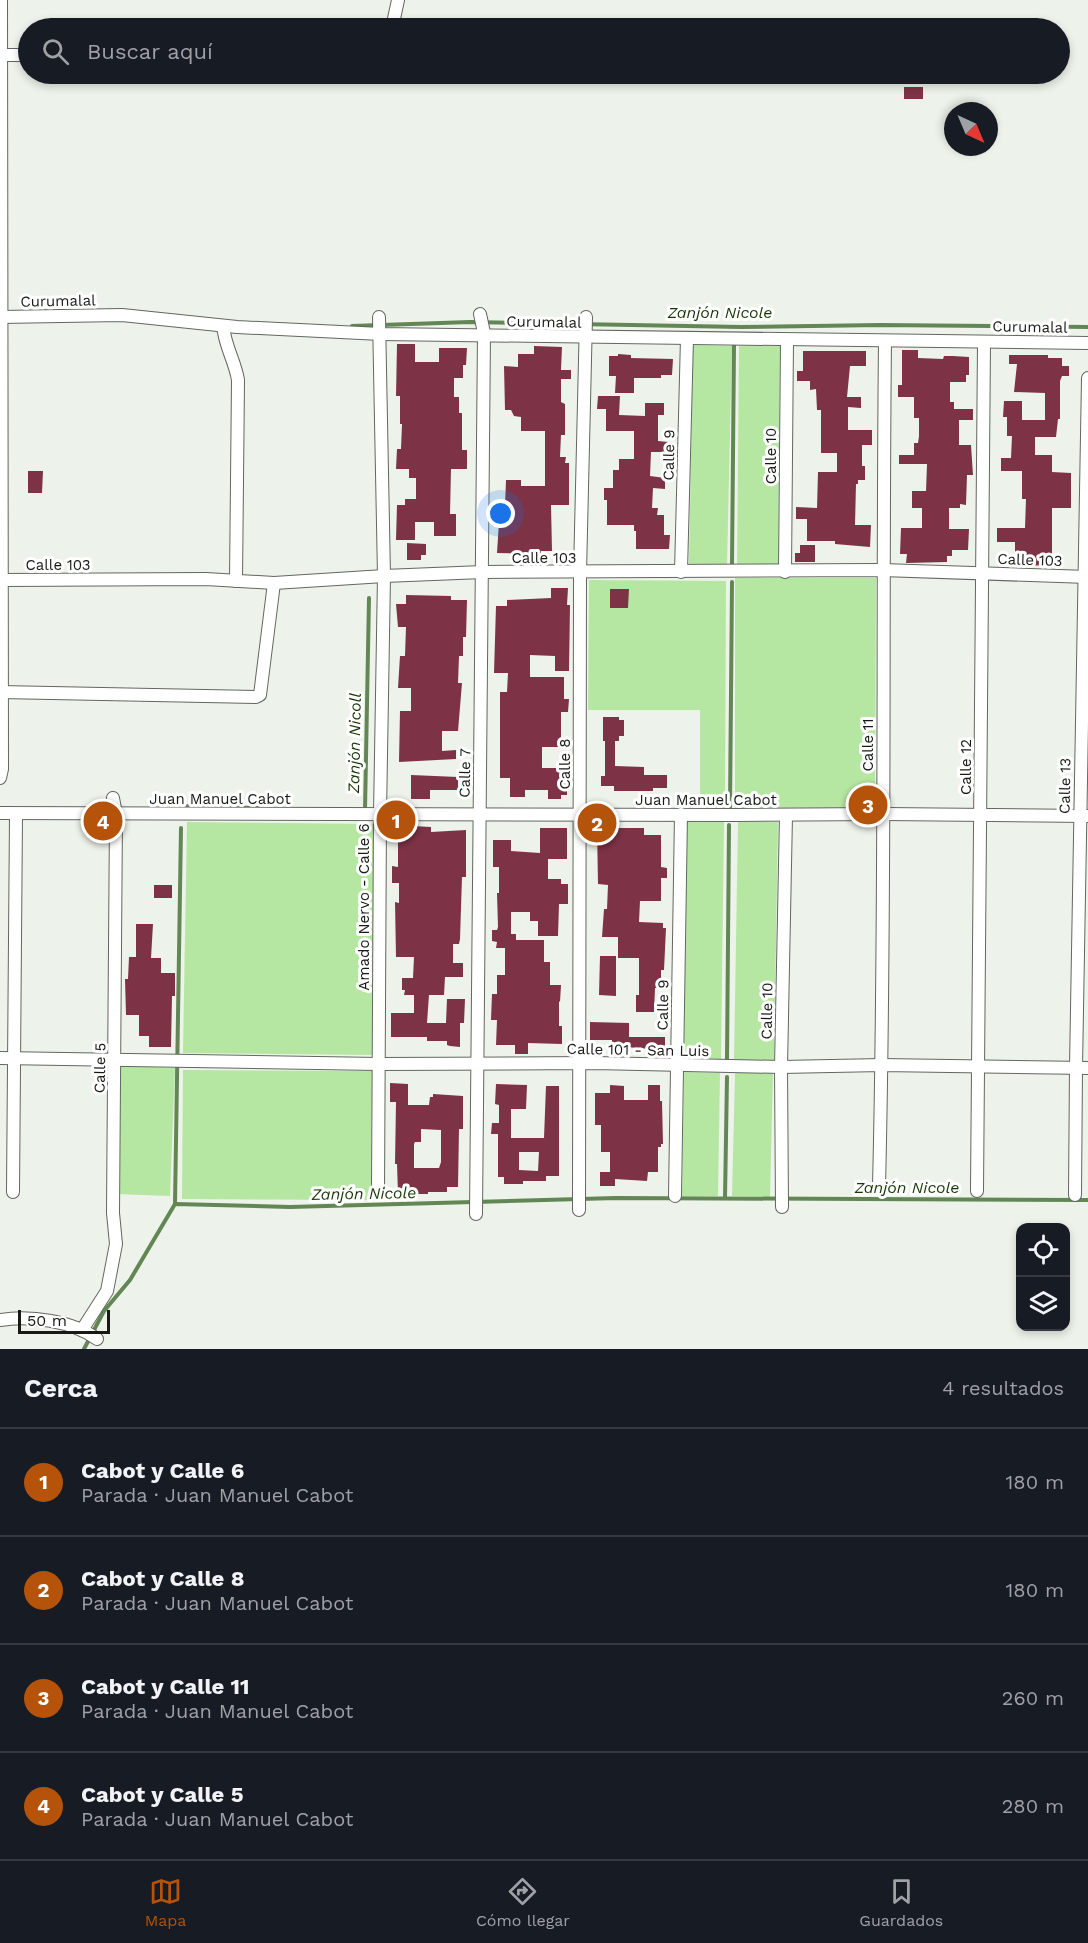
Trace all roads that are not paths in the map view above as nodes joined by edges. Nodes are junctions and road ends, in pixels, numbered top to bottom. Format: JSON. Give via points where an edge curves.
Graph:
{"nodes":[{"id":1,"x":1,"y":0,"type":"edge"},
{"id":2,"x":398,"y":0,"type":"edge"},
{"id":3,"x":394,"y":18,"type":"edge"},
{"id":4,"x":0,"y":55,"type":"edge"},
{"id":5,"x":18,"y":55,"type":"edge"},
{"id":6,"x":480,"y":314,"type":"dead end"},
{"id":7,"x":0,"y":317,"type":"edge"},
{"id":8,"x":379,"y":317,"type":"dead end"},
{"id":9,"x":586,"y":317,"type":"dead end"},
{"id":10,"x":223,"y":326,"type":"junction"},
{"id":11,"x":381,"y":334,"type":"junction"},
{"id":12,"x":483,"y":334,"type":"junction"},
{"id":13,"x":586,"y":338,"type":"junction"},
{"id":14,"x":687,"y":339,"type":"junction"},
{"id":15,"x":787,"y":339,"type":"junction"},
{"id":16,"x":885,"y":341,"type":"junction"},
{"id":17,"x":984,"y":342,"type":"junction"},
{"id":18,"x":1088,"y":343,"type":"edge"},
{"id":19,"x":1088,"y":378,"type":"edge"},
{"id":20,"x":0,"y":521,"type":"edge"},
{"id":21,"x":882,"y":570,"type":"junction"},
{"id":22,"x":483,"y":572,"type":"junction"},
{"id":23,"x":681,"y":572,"type":"junction"},
{"id":24,"x":785,"y":572,"type":"junction"},
{"id":25,"x":580,"y":573,"type":"junction"},
{"id":26,"x":981,"y":573,"type":"junction"},
{"id":27,"x":384,"y":576,"type":"junction"},
{"id":28,"x":1086,"y":577,"type":"edge"},
{"id":29,"x":0,"y":580,"type":"edge"},
{"id":30,"x":236,"y":581,"type":"junction"},
{"id":31,"x":274,"y":583,"type":"junction"},
{"id":32,"x":1,"y":692,"type":"edge"},
{"id":33,"x":0,"y":778,"type":"edge"},
{"id":34,"x":113,"y":798,"type":"dead end"},
{"id":35,"x":0,"y":813,"type":"edge"},
{"id":36,"x":16,"y":814,"type":"junction"},
{"id":37,"x":116,"y":814,"type":"junction"},
{"id":38,"x":480,"y":814,"type":"junction"},
{"id":39,"x":580,"y":814,"type":"junction"},
{"id":40,"x":681,"y":814,"type":"junction"},
{"id":41,"x":883,"y":814,"type":"junction"},
{"id":42,"x":981,"y":814,"type":"junction"},
{"id":43,"x":380,"y":815,"type":"junction"},
{"id":44,"x":786,"y":815,"type":"junction"},
{"id":45,"x":1084,"y":816,"type":"edge"},
{"id":46,"x":6,"y":1058,"type":"edge"},
{"id":47,"x":115,"y":1059,"type":"junction"},
{"id":48,"x":579,"y":1063,"type":"junction"},
{"id":49,"x":379,"y":1064,"type":"junction"},
{"id":50,"x":476,"y":1064,"type":"junction"},
{"id":51,"x":678,"y":1065,"type":"junction"},
{"id":52,"x":882,"y":1065,"type":"junction"},
{"id":53,"x":976,"y":1066,"type":"junction"},
{"id":54,"x":781,"y":1067,"type":"junction"},
{"id":55,"x":1082,"y":1068,"type":"edge"},
{"id":56,"x":879,"y":1186,"type":"dead end"},
{"id":57,"x":977,"y":1191,"type":"dead end"},
{"id":58,"x":13,"y":1192,"type":"dead end"},
{"id":59,"x":378,"y":1192,"type":"dead end"},
{"id":60,"x":1075,"y":1195,"type":"dead end"},
{"id":61,"x":675,"y":1196,"type":"dead end"},
{"id":62,"x":782,"y":1207,"type":"dead end"},
{"id":63,"x":579,"y":1210,"type":"dead end"},
{"id":64,"x":476,"y":1212,"type":"dead end"},
{"id":65,"x":0,"y":1320,"type":"edge"}],
"edges":[{"from":1,"to":4,"type":"street"},
{"from":2,"to":3,"type":"street"},
{"from":4,"to":5,"type":"street"},
{"from":4,"to":7,"type":"street"},
{"from":6,"to":12,"type":"street","name":"Calle 7"},
{"from":7,"to":10,"type":"street","name":"Curumalal","via":[[122,315]]},
{"from":7,"to":20,"type":"street"},
{"from":8,"to":11,"type":"street","name":"Amado Nervo - Calle 6"},
{"from":9,"to":13,"type":"street","name":"Calle 8"},
{"from":10,"to":11,"type":"street","name":"Curumalal"},
{"from":10,"to":30,"type":"street","via":[[238,380]]},
{"from":11,"to":12,"type":"street","name":"Curumalal"},
{"from":11,"to":27,"type":"street","name":"Amado Nervo - Calle 6"},
{"from":12,"to":13,"type":"street","name":"Curumalal"},
{"from":12,"to":22,"type":"street","name":"Calle 7"},
{"from":13,"to":14,"type":"street","name":"Curumalal"},
{"from":13,"to":25,"type":"street","name":"Calle 8"},
{"from":14,"to":15,"type":"street","name":"Curumalal"},
{"from":14,"to":23,"type":"street","name":"Calle 9"},
{"from":15,"to":16,"type":"street","name":"Curumalal"},
{"from":15,"to":24,"type":"street","name":"Calle 10"},
{"from":16,"to":17,"type":"street","name":"Curumalal"},
{"from":16,"to":21,"type":"street","name":"Calle 11"},
{"from":17,"to":18,"type":"street","name":"Curumalal"},
{"from":17,"to":26,"type":"street","name":"Calle 12"},
{"from":19,"to":28,"type":"street","name":"Calle 13"},
{"from":20,"to":29,"type":"street"},
{"from":21,"to":24,"type":"street","name":"Calle 103"},
{"from":21,"to":26,"type":"street","name":"Calle 103"},
{"from":21,"to":41,"type":"street","name":"Calle 11"},
{"from":22,"to":25,"type":"street","name":"Calle 103"},
{"from":22,"to":27,"type":"street","name":"Calle 103"},
{"from":22,"to":38,"type":"street","name":"Calle 7"},
{"from":23,"to":24,"type":"street","name":"Calle 103"},
{"from":23,"to":25,"type":"street","name":"Calle 103"},
{"from":25,"to":39,"type":"street","name":"Calle 8"},
{"from":26,"to":28,"type":"street","name":"Calle 103"},
{"from":26,"to":42,"type":"street","name":"Calle 12"},
{"from":27,"to":31,"type":"street","name":"Calle 103"},
{"from":27,"to":43,"type":"street","name":"Amado Nervo - Calle 6"},
{"from":28,"to":45,"type":"street","name":"Calle 13"},
{"from":29,"to":30,"type":"street","name":"Calle 103"},
{"from":29,"to":32,"type":"street"},
{"from":30,"to":31,"type":"street","name":"Calle 103"},
{"from":31,"to":32,"type":"street","via":[[260,695],[256,697]]},
{"from":32,"to":33,"type":"street"},
{"from":34,"to":37,"type":"street","name":"Calle 5"},
{"from":35,"to":36,"type":"street","name":"Juan Manuel Cabot"},
{"from":36,"to":37,"type":"street","name":"Juan Manuel Cabot"},
{"from":36,"to":46,"type":"street"},
{"from":37,"to":43,"type":"street","name":"Juan Manuel Cabot"},
{"from":37,"to":47,"type":"street","name":"Calle 5"},
{"from":38,"to":39,"type":"street","name":"Juan Manuel Cabot"},
{"from":38,"to":43,"type":"street","name":"Juan Manuel Cabot"},
{"from":38,"to":50,"type":"street","name":"Calle 7"},
{"from":39,"to":40,"type":"street","name":"Juan Manuel Cabot"},
{"from":39,"to":48,"type":"street","name":"Calle 8"},
{"from":40,"to":44,"type":"street","name":"Juan Manuel Cabot"},
{"from":40,"to":51,"type":"street","name":"Calle 9"},
{"from":41,"to":42,"type":"street","name":"Juan Manuel Cabot"},
{"from":41,"to":44,"type":"street","name":"Juan Manuel Cabot"},
{"from":41,"to":52,"type":"street","name":"Calle 11"},
{"from":42,"to":45,"type":"street","name":"Juan Manuel Cabot"},
{"from":42,"to":53,"type":"street","name":"Calle 12"},
{"from":43,"to":49,"type":"street","name":"Amado Nervo - Calle 6"},
{"from":44,"to":54,"type":"street","name":"Calle 10"},
{"from":45,"to":55,"type":"street","name":"Calle 13"},
{"from":46,"to":47,"type":"street"},
{"from":46,"to":58,"type":"street"},
{"from":47,"to":49,"type":"street","name":"Calle 101 - San Luis"},
{"from":47,"to":65,"type":"street","name":"Calle 5","via":[[116,1244],[107,1292],[89,1334],[29,1319]]},
{"from":48,"to":50,"type":"street","name":"Calle 101 - San Luis"},
{"from":48,"to":51,"type":"street","name":"Calle 101 - San Luis"},
{"from":48,"to":63,"type":"street","name":"Calle 8"},
{"from":49,"to":50,"type":"street","name":"Calle 101 - San Luis"},
{"from":49,"to":59,"type":"street","name":"Amado Nervo - Calle 6"},
{"from":50,"to":64,"type":"street","name":"Calle 7"},
{"from":51,"to":54,"type":"street","name":"Calle 101 - San Luis"},
{"from":51,"to":61,"type":"street","name":"Calle 9"},
{"from":52,"to":53,"type":"street","name":"Calle 101 - San Luis"},
{"from":52,"to":54,"type":"street","name":"Calle 101 - San Luis"},
{"from":52,"to":56,"type":"street","name":"Calle 11"},
{"from":53,"to":55,"type":"street","name":"Calle 101 - San Luis"},
{"from":53,"to":57,"type":"street","name":"Calle 12"},
{"from":54,"to":62,"type":"street","name":"Calle 10"},
{"from":55,"to":60,"type":"street","name":"Calle 13"}]}
